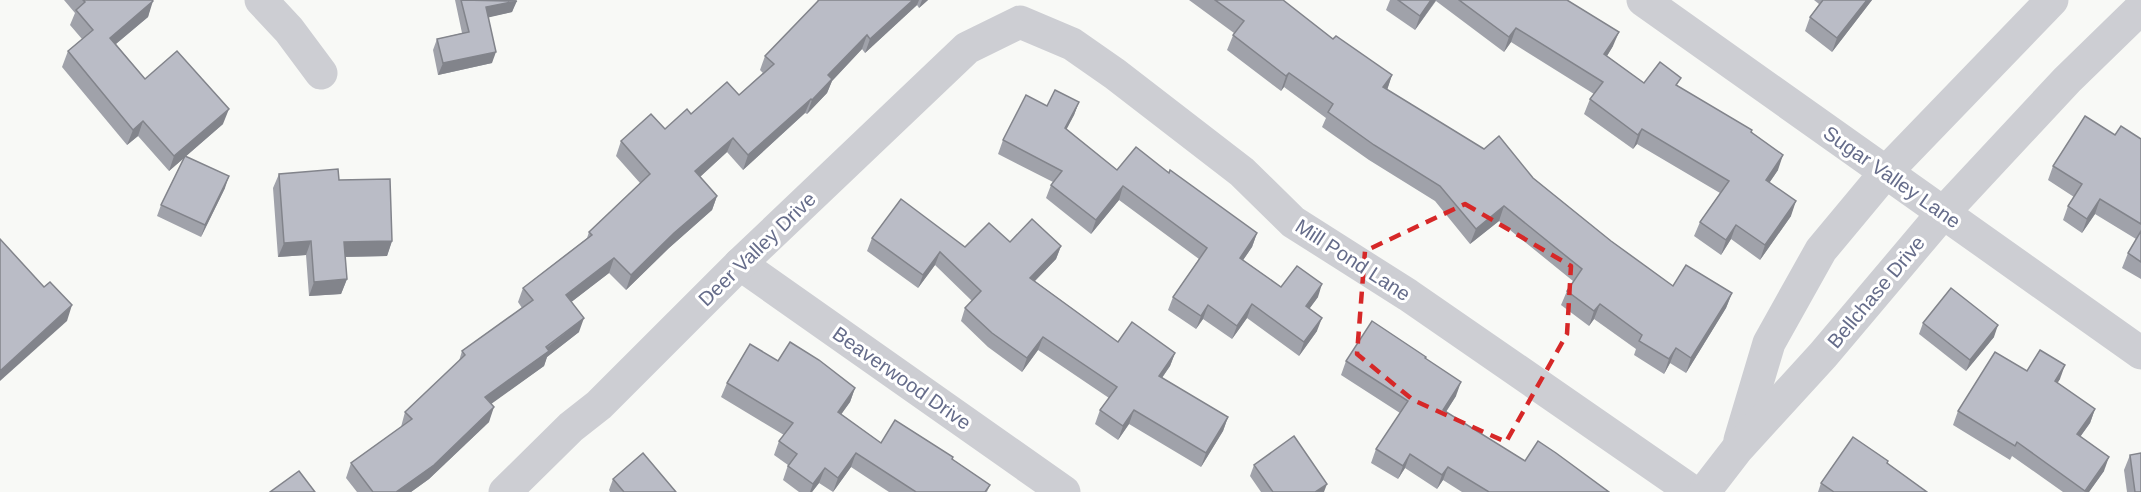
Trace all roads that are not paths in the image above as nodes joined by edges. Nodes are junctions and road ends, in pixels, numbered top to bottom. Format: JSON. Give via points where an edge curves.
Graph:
{"nodes":[{"id":1,"x":261,"y":0,"type":"edge"},
{"id":2,"x":1643,"y":0,"type":"edge"},
{"id":3,"x":2052,"y":0,"type":"edge"},
{"id":4,"x":2141,"y":8,"type":"edge"},
{"id":5,"x":1020,"y":22,"type":"joint"},
{"id":6,"x":321,"y":72,"type":"dead end"},
{"id":7,"x":1886,"y":172,"type":"junction"},
{"id":8,"x":1943,"y":213,"type":"junction"},
{"id":9,"x":740,"y":264,"type":"junction"},
{"id":10,"x":2141,"y":353,"type":"edge"},
{"id":11,"x":1738,"y":448,"type":"junction"},
{"id":12,"x":505,"y":492,"type":"edge"},
{"id":13,"x":1064,"y":492,"type":"edge"},
{"id":14,"x":1693,"y":492,"type":"edge"},
{"id":15,"x":1704,"y":492,"type":"edge"}],
"edges":[{"from":1,"to":6,"type":"street"},
{"from":2,"to":7,"type":"street","name":"Sugar Valley Lane"},
{"from":3,"to":7,"type":"street","name":"Bellchase Drive"},
{"from":4,"to":8,"type":"street","name":"Bellchase Drive","via":[[2067,80]]},
{"from":5,"to":9,"type":"street","name":"Deer Valley Drive","via":[[967,48]]},
{"from":5,"to":14,"type":"street","name":"Mill Pond Lane","via":[[1072,44],[1242,172],[1293,222],[1408,295]]},
{"from":7,"to":8,"type":"street","name":"Sugar Valley Lane"},
{"from":7,"to":11,"type":"street","name":"Bellchase Drive","via":[[1821,250],[1768,343]]},
{"from":8,"to":10,"type":"street","name":"Sugar Valley Lane"},
{"from":8,"to":11,"type":"street","name":"Bellchase Drive"},
{"from":9,"to":12,"type":"street","name":"Deer Valley Drive","via":[[599,405]]},
{"from":9,"to":13,"type":"street","name":"Beaverwood Drive"},
{"from":11,"to":15,"type":"street","name":"Bellchase Drive"}]}
